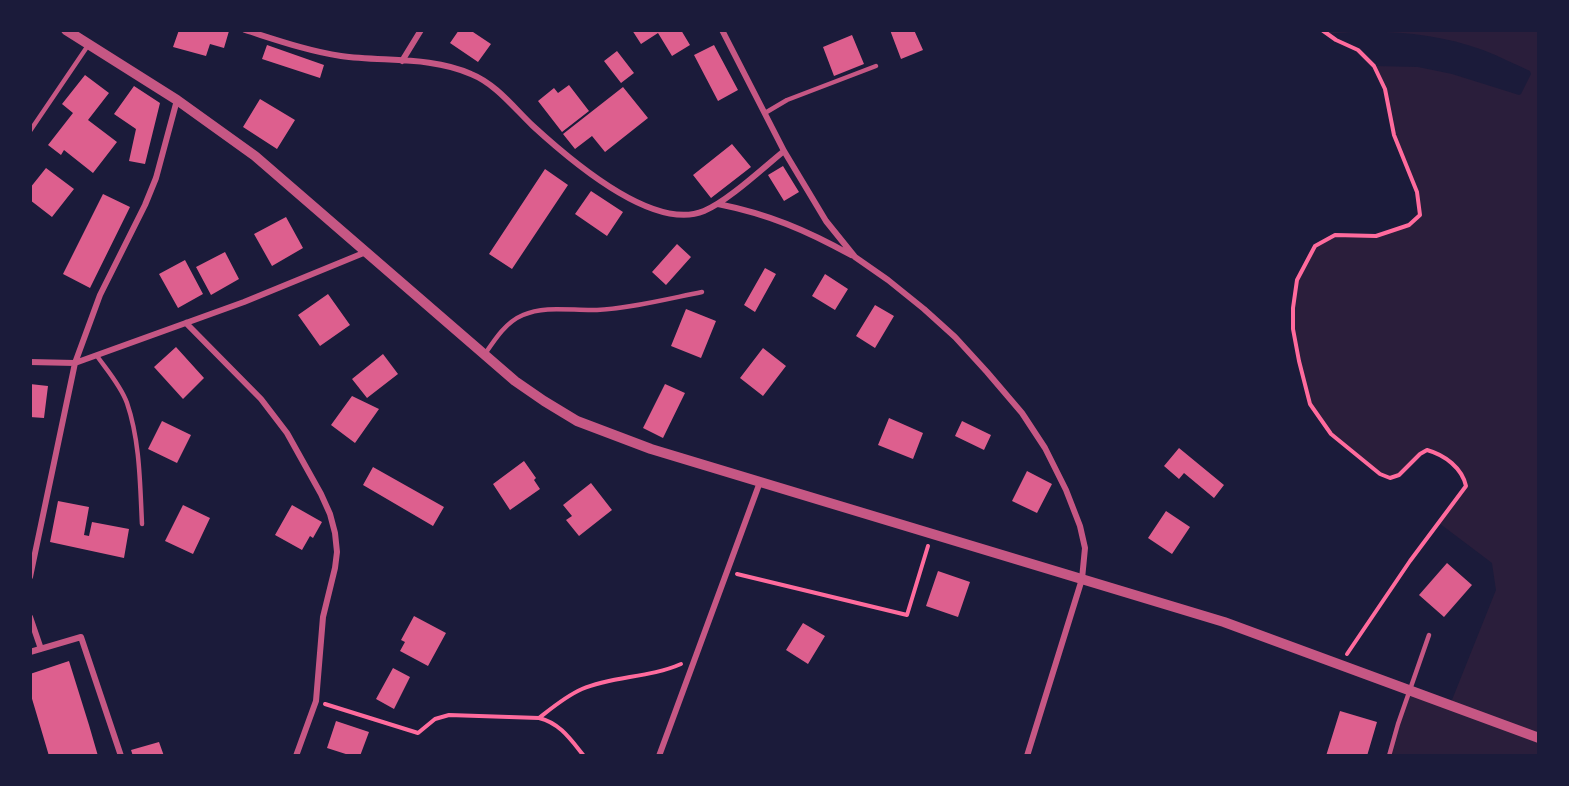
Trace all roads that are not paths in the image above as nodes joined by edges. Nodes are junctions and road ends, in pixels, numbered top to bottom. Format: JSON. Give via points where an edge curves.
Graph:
{"nodes":[{"id":1,"x":66,"y":30,"type":"edge"},
{"id":2,"x":245,"y":30,"type":"edge"},
{"id":3,"x":421,"y":30,"type":"edge"},
{"id":4,"x":722,"y":30,"type":"edge"},
{"id":5,"x":89,"y":44,"type":"junction"},
{"id":6,"x":402,"y":61,"type":"junction"},
{"id":7,"x":876,"y":66,"type":"dead end"},
{"id":8,"x":177,"y":100,"type":"junction"},
{"id":9,"x":765,"y":113,"type":"junction"},
{"id":10,"x":30,"y":131,"type":"edge"},
{"id":11,"x":784,"y":152,"type":"junction"},
{"id":12,"x":718,"y":204,"type":"junction"},
{"id":13,"x":366,"y":252,"type":"junction"},
{"id":14,"x":855,"y":257,"type":"junction"},
{"id":15,"x":702,"y":292,"type":"dead end"},
{"id":16,"x":186,"y":323,"type":"junction"},
{"id":17,"x":485,"y":354,"type":"junction"},
{"id":18,"x":97,"y":356,"type":"junction"},
{"id":19,"x":30,"y":362,"type":"edge"},
{"id":20,"x":75,"y":363,"type":"junction"},
{"id":21,"x":760,"y":482,"type":"junction"},
{"id":22,"x":142,"y":524,"type":"dead end"},
{"id":23,"x":30,"y":577,"type":"edge"},
{"id":24,"x":1082,"y":579,"type":"junction"},
{"id":25,"x":30,"y":617,"type":"edge"},
{"id":26,"x":1430,"y":635,"type":"dead end"},
{"id":27,"x":40,"y":649,"type":"junction"},
{"id":28,"x":30,"y":652,"type":"edge"},
{"id":29,"x":1409,"y":690,"type":"junction"},
{"id":30,"x":1539,"y":738,"type":"edge"},
{"id":31,"x":121,"y":756,"type":"edge"},
{"id":32,"x":296,"y":756,"type":"edge"},
{"id":33,"x":659,"y":756,"type":"edge"},
{"id":34,"x":1027,"y":756,"type":"edge"},
{"id":35,"x":1389,"y":756,"type":"edge"}],
"edges":[{"from":1,"to":5,"type":"street"},
{"from":2,"to":6,"type":"street","via":[[314,51]]},
{"from":3,"to":6,"type":"street"},
{"from":4,"to":9,"type":"street"},
{"from":5,"to":8,"type":"street"},
{"from":5,"to":10,"type":"lane"},
{"from":6,"to":12,"type":"street","via":[[438,64],[490,85],[560,151],[640,204],[679,216]]},
{"from":7,"to":9,"type":"lane","via":[[787,100]]},
{"from":8,"to":13,"type":"street","via":[[255,156]]},
{"from":8,"to":20,"type":"street","via":[[156,178],[100,295]]},
{"from":9,"to":11,"type":"street"},
{"from":11,"to":12,"type":"street"},
{"from":11,"to":14,"type":"street","via":[[826,221]]},
{"from":12,"to":14,"type":"street","via":[[770,216]]},
{"from":13,"to":16,"type":"street"},
{"from":13,"to":17,"type":"street"},
{"from":14,"to":24,"type":"street","via":[[955,337],[1022,414],[1050,459],[1080,526],[1085,548]]},
{"from":15,"to":17,"type":"lane","via":[[597,310],[535,311],[507,325]]},
{"from":16,"to":18,"type":"street"},
{"from":16,"to":32,"type":"street","via":[[275,417],[301,456],[330,514],[335,533],[337,552],[323,617],[316,701]]},
{"from":17,"to":21,"type":"street","via":[[534,394],[577,421],[651,449]]},
{"from":18,"to":20,"type":"street"},
{"from":18,"to":22,"type":"lane","via":[[126,402],[137,456]]},
{"from":19,"to":20,"type":"street"},
{"from":20,"to":23,"type":"street"},
{"from":21,"to":24,"type":"street"},
{"from":21,"to":33,"type":"street"},
{"from":24,"to":29,"type":"street","via":[[1224,622]]},
{"from":24,"to":34,"type":"street"},
{"from":25,"to":27,"type":"street"},
{"from":26,"to":29,"type":"lane"},
{"from":27,"to":28,"type":"street"},
{"from":27,"to":31,"type":"street","via":[[81,637]]},
{"from":29,"to":30,"type":"street"},
{"from":29,"to":35,"type":"lane"}]}
